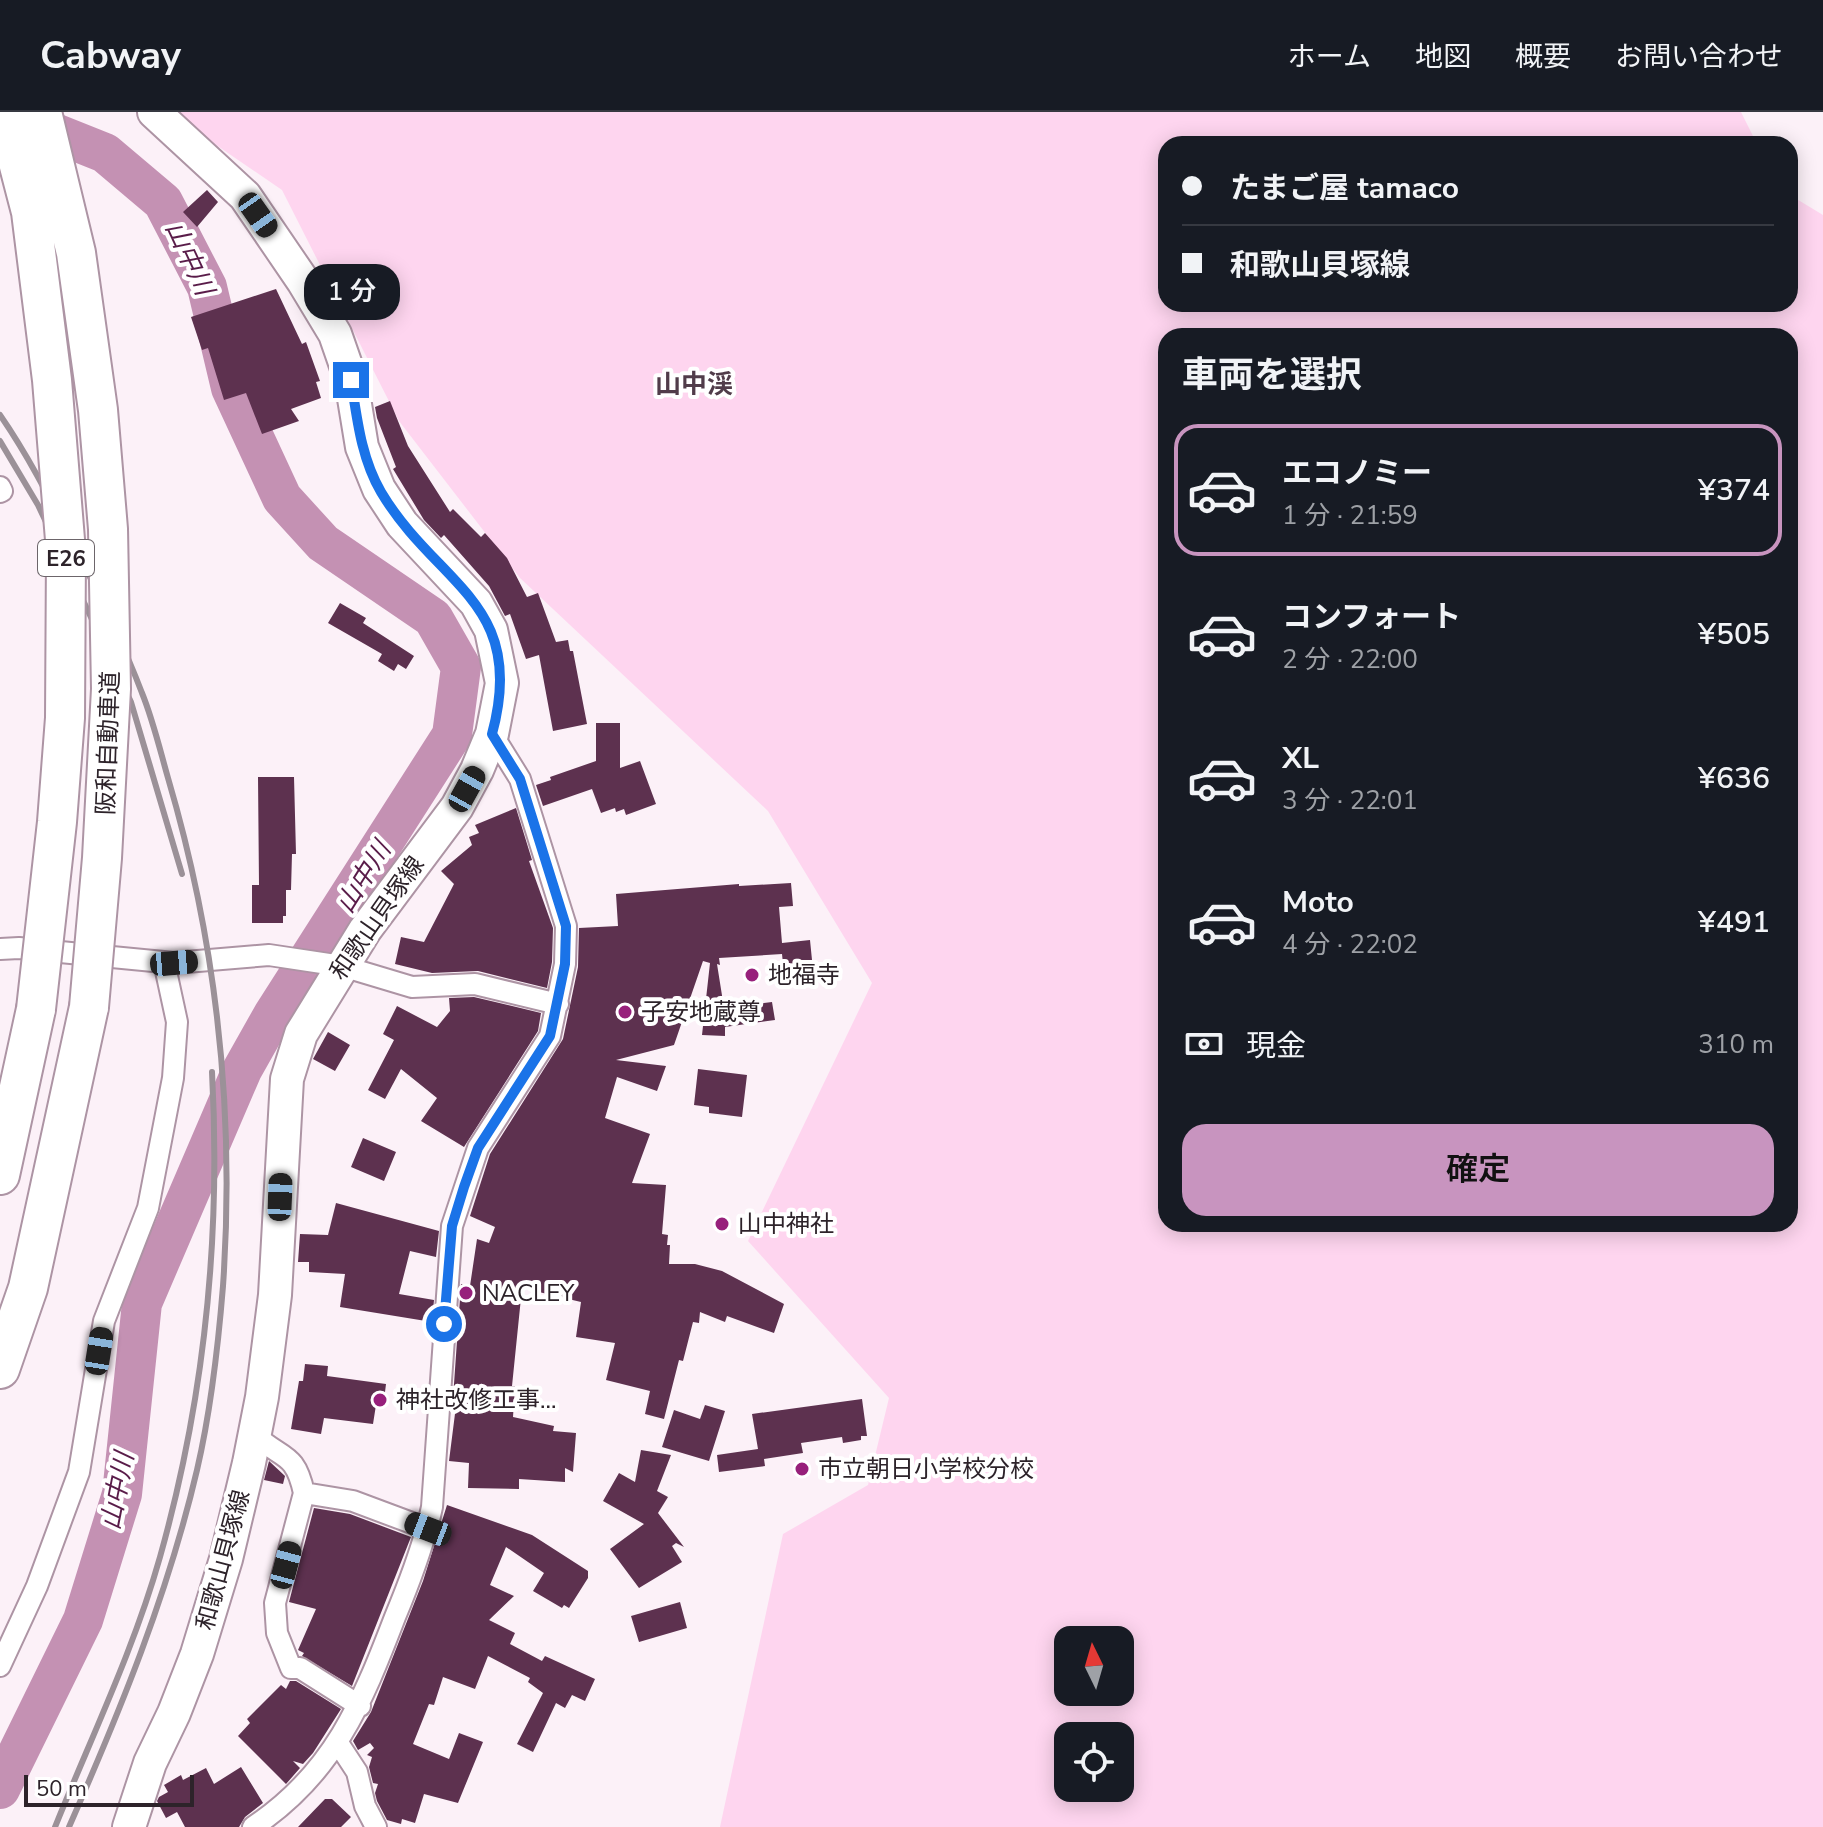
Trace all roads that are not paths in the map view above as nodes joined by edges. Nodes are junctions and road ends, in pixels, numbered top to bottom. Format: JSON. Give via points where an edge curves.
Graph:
{"nodes":[{"id":1,"x":5,"y":112,"type":"edge"},
{"id":2,"x":42,"y":112,"type":"edge"},
{"id":3,"x":154,"y":112,"type":"edge"},
{"id":4,"x":492,"y":734,"type":"junction"},
{"id":5,"x":0,"y":949,"type":"edge"},
{"id":6,"x":164,"y":962,"type":"junction"},
{"id":7,"x":332,"y":964,"type":"junction"},
{"id":8,"x":558,"y":1004,"type":"junction"},
{"id":9,"x":0,"y":1175,"type":"edge"},
{"id":10,"x":0,"y":1369,"type":"edge"},
{"id":11,"x":255,"y":1435,"type":"junction"},
{"id":12,"x":304,"y":1493,"type":"junction"},
{"id":13,"x":428,"y":1529,"type":"junction"},
{"id":14,"x":0,"y":1666,"type":"edge"},
{"id":15,"x":360,"y":1706,"type":"junction"},
{"id":16,"x":338,"y":1743,"type":"junction"},
{"id":17,"x":129,"y":1827,"type":"edge"},
{"id":18,"x":253,"y":1827,"type":"edge"},
{"id":19,"x":376,"y":1827,"type":"edge"}],
"edges":[{"from":1,"to":9,"type":"highway","name":"阪和自動車道","number":"E26","bridge":true,"via":[[31,212],[66,552],[65,718],[57,822],[36,1009]]},
{"from":2,"to":10,"type":"highway","name":"阪和自動車道","number":"E26","bridge":true,"via":[[76,253],[98,410],[108,529],[111,689],[89,1007],[28,1288]]},
{"from":3,"to":4,"type":"main road","name":"和歌山貝塚線","via":[[245,196],[335,334],[351,380],[362,447],[379,489],[402,524],[476,603],[491,630],[502,683]]},
{"from":4,"to":7,"type":"main road","name":"和歌山貝塚線","via":[[457,807],[365,930]]},
{"from":4,"to":8,"type":"street","via":[[520,779],[566,926]]},
{"from":5,"to":6,"type":"street"},
{"from":6,"to":7,"type":"street","via":[[269,955]]},
{"from":6,"to":14,"type":"street","via":[[177,1022],[173,1078],[148,1208],[104,1321],[79,1472],[37,1586]]},
{"from":7,"to":8,"type":"street","via":[[412,987],[475,984]]},
{"from":7,"to":11,"type":"main road","name":"和歌山貝塚線","via":[[287,1079],[275,1295]]},
{"from":8,"to":13,"type":"street","via":[[550,1036],[478,1148],[452,1226]]},
{"from":11,"to":12,"type":"street","via":[[288,1457]]},
{"from":11,"to":17,"type":"main road","name":"和歌山貝塚線","via":[[197,1654]]},
{"from":12,"to":13,"type":"street","via":[[353,1501]]},
{"from":12,"to":15,"type":"street","via":[[275,1603],[277,1633],[291,1668],[300,1668]]},
{"from":13,"to":15,"type":"street"},
{"from":15,"to":16,"type":"street"},
{"from":16,"to":18,"type":"street","via":[[287,1801]]},
{"from":16,"to":19,"type":"street","via":[[357,1772]]}]}
